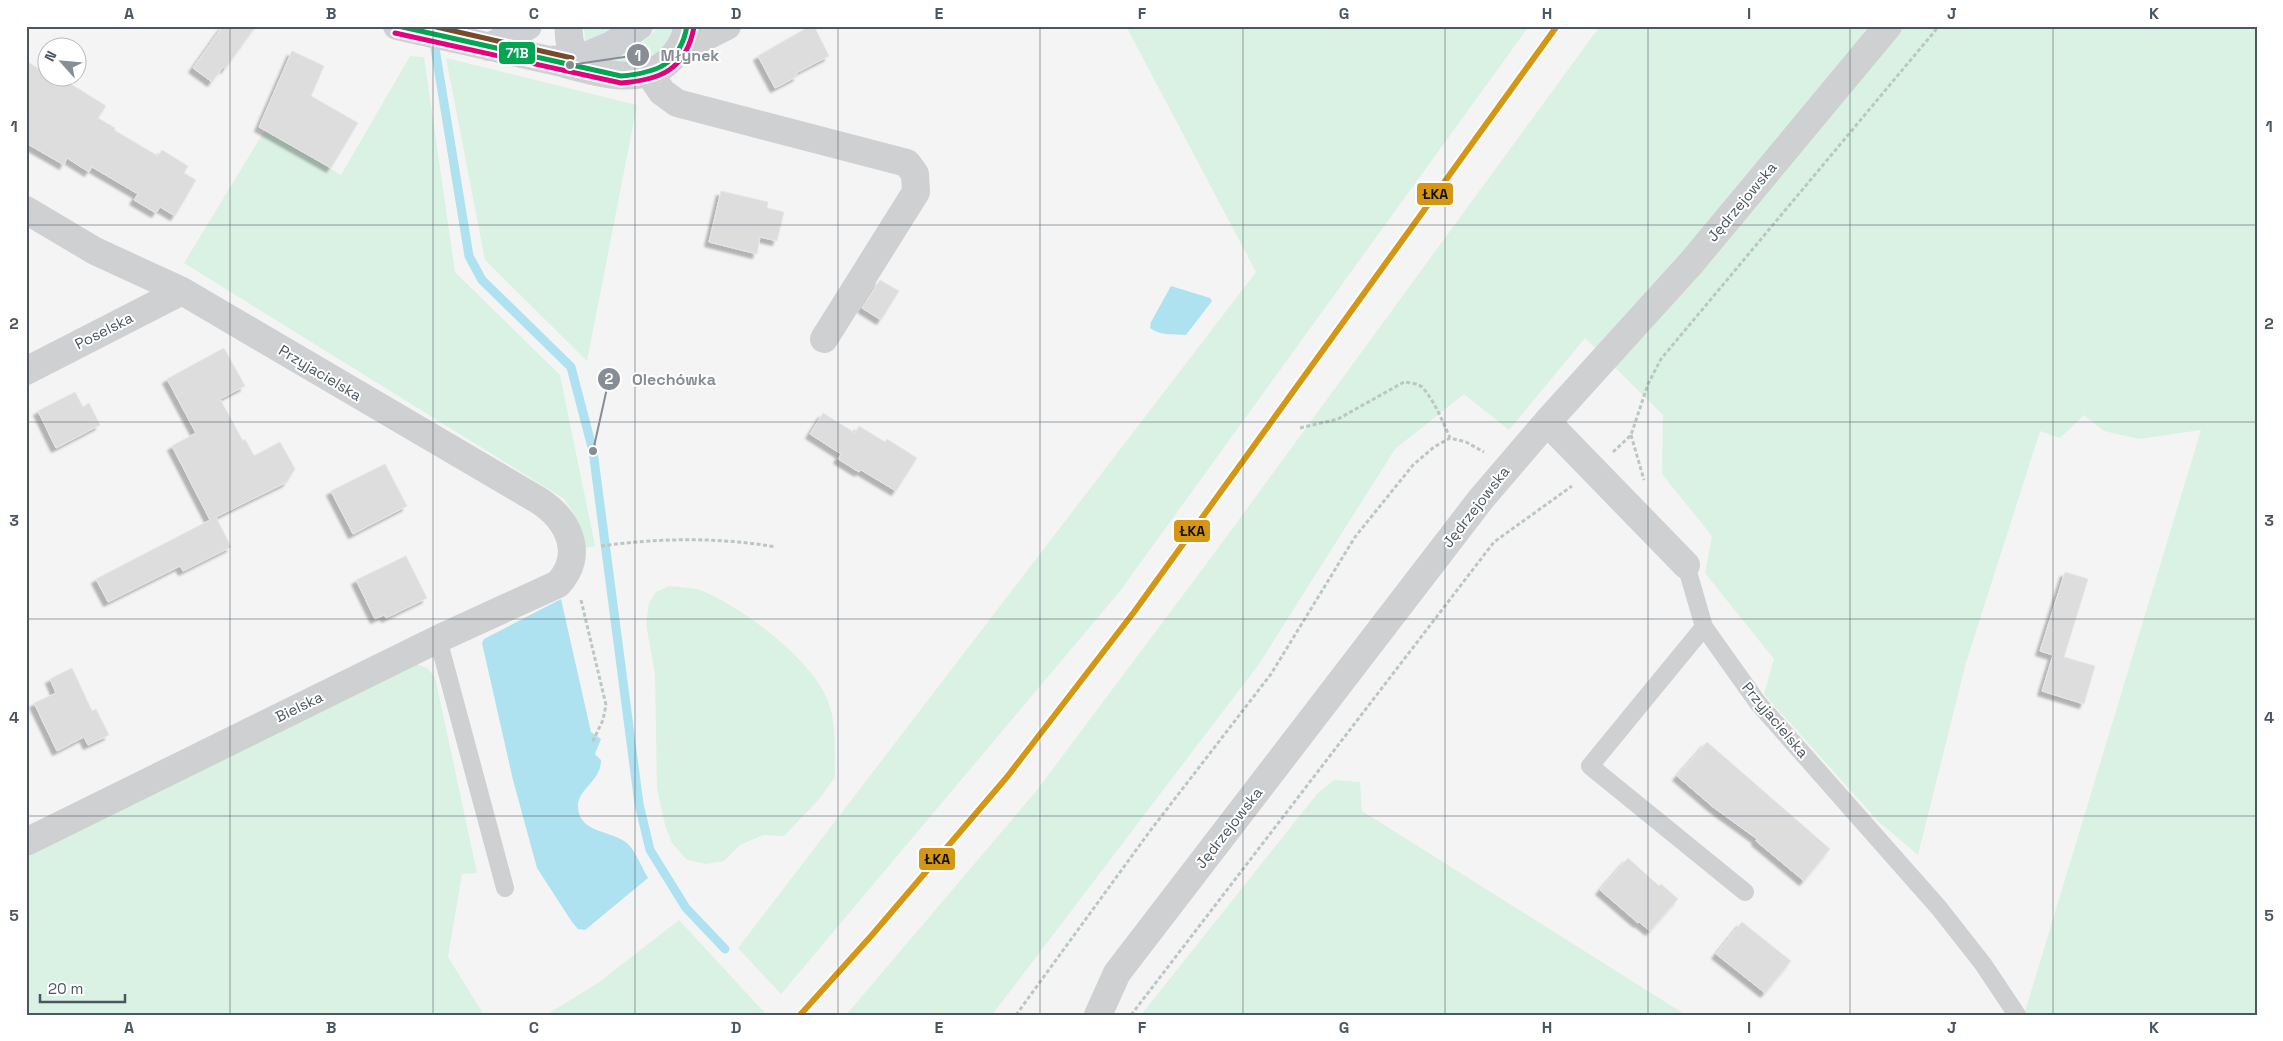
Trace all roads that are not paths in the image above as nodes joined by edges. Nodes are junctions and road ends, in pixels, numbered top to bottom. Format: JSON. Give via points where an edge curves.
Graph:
{"nodes":[{"id":1,"x":528,"y":26,"type":"edge"},
{"id":2,"x":569,"y":26,"type":"edge"},
{"id":3,"x":639,"y":26,"type":"edge"},
{"id":4,"x":727,"y":26,"type":"edge"},
{"id":5,"x":1888,"y":26,"type":"edge"},
{"id":6,"x":401,"y":28,"type":"edge"},
{"id":7,"x":686,"y":34,"type":"edge"},
{"id":8,"x":489,"y":48,"type":"junction"},
{"id":9,"x":571,"y":63,"type":"junction"},
{"id":10,"x":649,"y":73,"type":"junction"},
{"id":11,"x":26,"y":210,"type":"edge"},
{"id":12,"x":182,"y":291,"type":"junction"},
{"id":13,"x":824,"y":339,"type":"dead end"},
{"id":14,"x":26,"y":371,"type":"edge"},
{"id":15,"x":1547,"y":422,"type":"junction"},
{"id":16,"x":1686,"y":565,"type":"joint"},
{"id":17,"x":568,"y":570,"type":"joint"},
{"id":18,"x":1704,"y":627,"type":"junction"},
{"id":19,"x":438,"y":639,"type":"junction"},
{"id":20,"x":26,"y":842,"type":"edge"},
{"id":21,"x":505,"y":888,"type":"dead end"},
{"id":22,"x":1745,"y":892,"type":"dead end"},
{"id":23,"x":1098,"y":1015,"type":"edge"},
{"id":24,"x":2017,"y":1015,"type":"edge"}],
"edges":[{"from":1,"to":8,"type":"street"},
{"from":2,"to":9,"type":"street"},
{"from":3,"to":9,"type":"street","via":[[612,45]]},
{"from":4,"to":7,"type":"street","via":[[705,37]]},
{"from":5,"to":15,"type":"street","name":"Jędrzejowska","via":[[1692,262]]},
{"from":6,"to":8,"type":"street"},
{"from":7,"to":10,"type":"street","via":[[669,61]]},
{"from":8,"to":9,"type":"street"},
{"from":9,"to":10,"type":"street","via":[[621,76]]},
{"from":10,"to":13,"type":"street","via":[[662,92],[677,103],[907,163],[915,174],[916,192]]},
{"from":11,"to":12,"type":"street","name":"Przyjacielska","via":[[95,251]]},
{"from":12,"to":14,"type":"street","name":"Poselska"},
{"from":12,"to":17,"type":"street","name":"Przyjacielska","via":[[545,504],[564,523],[570,535],[573,549]]},
{"from":15,"to":16,"type":"street","name":"Przyjacielska"},
{"from":15,"to":23,"type":"street","name":"Jędrzejowska","via":[[1509,466],[1117,973]]},
{"from":16,"to":18,"type":"lane","name":"Przyjacielska"},
{"from":17,"to":19,"type":"street","name":"Bielska","via":[[558,584]]},
{"from":18,"to":22,"type":"lane","via":[[1590,766]]},
{"from":18,"to":24,"type":"lane","name":"Przyjacielska","via":[[1758,703],[1938,908]]},
{"from":19,"to":20,"type":"street","name":"Bielska"},
{"from":19,"to":21,"type":"lane"}]}
